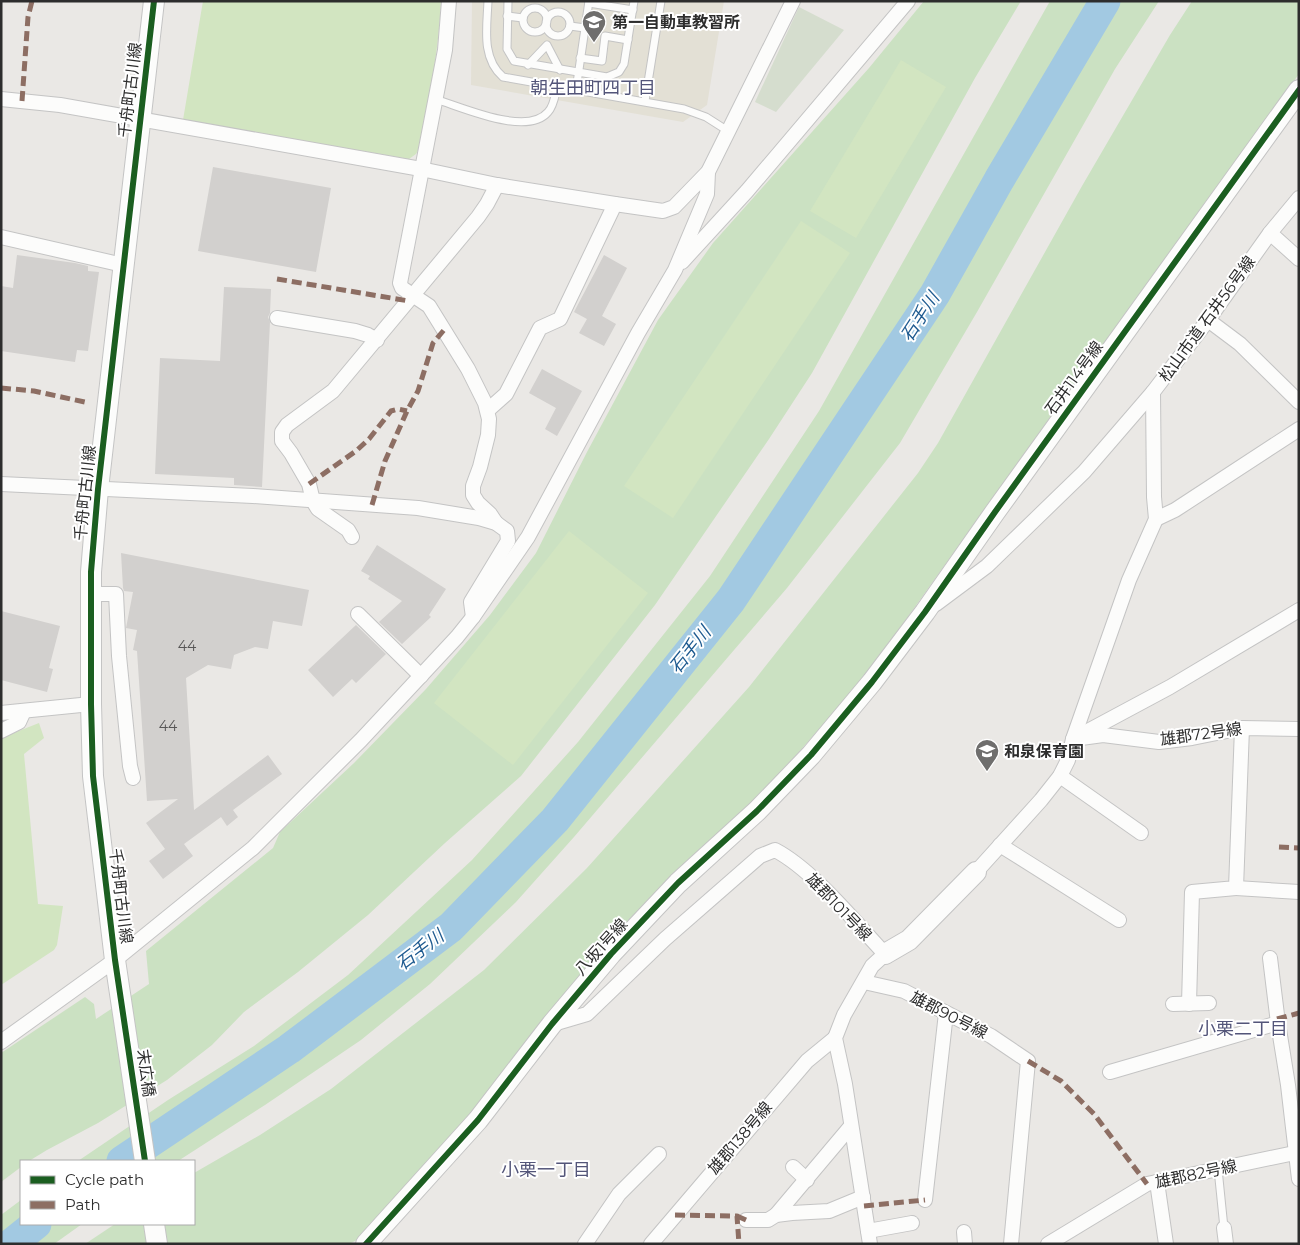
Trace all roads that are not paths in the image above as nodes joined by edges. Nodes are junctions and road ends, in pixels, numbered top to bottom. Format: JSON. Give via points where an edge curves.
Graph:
{"nodes":[{"id":1,"x":154,"y":1,"type":"edge"},
{"id":2,"x":449,"y":1,"type":"edge"},
{"id":3,"x":488,"y":1,"type":"edge"},
{"id":4,"x":508,"y":1,"type":"edge"},
{"id":5,"x":634,"y":1,"type":"edge"},
{"id":6,"x":661,"y":1,"type":"edge"},
{"id":7,"x":793,"y":1,"type":"edge"},
{"id":8,"x":908,"y":1,"type":"edge"},
{"id":9,"x":589,"y":2,"type":"edge"},
{"id":10,"x":633,"y":10,"type":"junction"},
{"id":11,"x":507,"y":16,"type":"junction"},
{"id":12,"x":523,"y":18,"type":"junction"},
{"id":13,"x":547,"y":22,"type":"junction"},
{"id":14,"x":570,"y":26,"type":"junction"},
{"id":15,"x":585,"y":28,"type":"junction"},
{"id":16,"x":628,"y":40,"type":"junction"},
{"id":17,"x":580,"y":58,"type":"junction"},
{"id":18,"x":528,"y":65,"type":"junction"},
{"id":19,"x":560,"y":70,"type":"junction"},
{"id":20,"x":578,"y":73,"type":"junction"},
{"id":21,"x":557,"y":87,"type":"junction"},
{"id":22,"x":576,"y":90,"type":"junction"},
{"id":23,"x":1299,"y":90,"type":"edge"},
{"id":24,"x":1,"y":99,"type":"edge"},
{"id":25,"x":435,"y":99,"type":"junction"},
{"id":26,"x":645,"y":101,"type":"junction"},
{"id":27,"x":140,"y":120,"type":"junction"},
{"id":28,"x":728,"y":131,"type":"junction"},
{"id":29,"x":421,"y":170,"type":"junction"},
{"id":30,"x":708,"y":172,"type":"junction"},
{"id":31,"x":497,"y":185,"type":"junction"},
{"id":32,"x":1299,"y":198,"type":"edge"},
{"id":33,"x":615,"y":204,"type":"junction"},
{"id":34,"x":1270,"y":233,"type":"junction"},
{"id":35,"x":1,"y":237,"type":"edge"},
{"id":36,"x":1299,"y":259,"type":"edge"},
{"id":37,"x":123,"y":265,"type":"junction"},
{"id":38,"x":674,"y":270,"type":"junction"},
{"id":39,"x":414,"y":295,"type":"junction"},
{"id":40,"x":277,"y":318,"type":"dead end"},
{"id":41,"x":1208,"y":320,"type":"junction"},
{"id":42,"x":377,"y":340,"type":"junction"},
{"id":43,"x":1153,"y":392,"type":"junction"},
{"id":44,"x":1299,"y":402,"type":"edge"},
{"id":45,"x":488,"y":410,"type":"junction"},
{"id":46,"x":1299,"y":429,"type":"edge"},
{"id":47,"x":1,"y":484,"type":"edge"},
{"id":48,"x":98,"y":490,"type":"junction"},
{"id":49,"x":313,"y":501,"type":"junction"},
{"id":50,"x":1156,"y":519,"type":"junction"},
{"id":51,"x":496,"y":523,"type":"junction"},
{"id":52,"x":352,"y":537,"type":"dead end"},
{"id":53,"x":91,"y":594,"type":"junction"},
{"id":54,"x":1299,"y":610,"type":"edge"},
{"id":55,"x":925,"y":612,"type":"junction"},
{"id":56,"x":358,"y":614,"type":"dead end"},
{"id":57,"x":473,"y":617,"type":"junction"},
{"id":58,"x":421,"y":676,"type":"junction"},
{"id":59,"x":872,"y":682,"type":"joint"},
{"id":60,"x":91,"y":704,"type":"junction"},
{"id":61,"x":24,"y":711,"type":"junction"},
{"id":62,"x":1,"y":713,"type":"edge"},
{"id":63,"x":1242,"y":728,"type":"junction"},
{"id":64,"x":1299,"y":729,"type":"edge"},
{"id":65,"x":1,"y":731,"type":"edge"},
{"id":66,"x":1073,"y":739,"type":"junction"},
{"id":67,"x":1060,"y":776,"type":"junction"},
{"id":68,"x":133,"y":778,"type":"dead end"},
{"id":69,"x":1141,"y":833,"type":"dead end"},
{"id":70,"x":1000,"y":845,"type":"junction"},
{"id":71,"x":976,"y":872,"type":"joint"},
{"id":72,"x":1236,"y":888,"type":"junction"},
{"id":73,"x":1299,"y":892,"type":"edge"},
{"id":74,"x":1119,"y":920,"type":"dead end"},
{"id":75,"x":885,"y":954,"type":"junction"},
{"id":76,"x":1270,"y":958,"type":"dead end"},
{"id":77,"x":115,"y":960,"type":"junction"},
{"id":78,"x":864,"y":982,"type":"junction"},
{"id":79,"x":120,"y":988,"type":"joint"},
{"id":80,"x":1209,"y":1002,"type":"dead end"},
{"id":81,"x":1173,"y":1004,"type":"dead end"},
{"id":82,"x":1189,"y":1004,"type":"junction"},
{"id":83,"x":946,"y":1013,"type":"junction"},
{"id":84,"x":1278,"y":1023,"type":"junction"},
{"id":85,"x":552,"y":1024,"type":"junction"},
{"id":86,"x":835,"y":1038,"type":"junction"},
{"id":87,"x":1,"y":1042,"type":"edge"},
{"id":88,"x":1110,"y":1072,"type":"dead end"},
{"id":89,"x":1293,"y":1083,"type":"edge"},
{"id":90,"x":852,"y":1126,"type":"junction"},
{"id":91,"x":1297,"y":1153,"type":"edge"},
{"id":92,"x":659,"y":1154,"type":"dead end"},
{"id":93,"x":145,"y":1160,"type":"edge"},
{"id":94,"x":793,"y":1168,"type":"dead end"},
{"id":95,"x":1218,"y":1169,"type":"junction"},
{"id":96,"x":1299,"y":1179,"type":"edge"},
{"id":97,"x":807,"y":1180,"type":"junction"},
{"id":98,"x":1156,"y":1182,"type":"junction"},
{"id":99,"x":863,"y":1197,"type":"junction"},
{"id":100,"x":925,"y":1200,"type":"dead end"},
{"id":101,"x":776,"y":1215,"type":"junction"},
{"id":102,"x":746,"y":1220,"type":"dead end"},
{"id":103,"x":912,"y":1223,"type":"dead end"},
{"id":104,"x":154,"y":1225,"type":"edge"},
{"id":105,"x":1224,"y":1228,"type":"joint"},
{"id":106,"x":869,"y":1237,"type":"edge"},
{"id":107,"x":157,"y":1244,"type":"edge"},
{"id":108,"x":366,"y":1244,"type":"edge"},
{"id":109,"x":584,"y":1244,"type":"edge"},
{"id":110,"x":651,"y":1244,"type":"edge"},
{"id":111,"x":1011,"y":1244,"type":"edge"},
{"id":112,"x":1048,"y":1244,"type":"edge"},
{"id":113,"x":1166,"y":1244,"type":"edge"},
{"id":114,"x":1226,"y":1244,"type":"edge"}],
"edges":[{"from":1,"to":27,"type":"street","name":"千舟町古川線"},
{"from":2,"to":25,"type":"street","via":[[445,50]]},
{"from":3,"to":21,"type":"lane","via":[[487,43],[491,64],[496,71],[503,77]]},
{"from":4,"to":11,"type":"lane"},
{"from":5,"to":10,"type":"lane"},
{"from":6,"to":26,"type":"lane"},
{"from":7,"to":28,"type":"street"},
{"from":8,"to":38,"type":"street","via":[[747,191]]},
{"from":9,"to":10,"type":"lane"},
{"from":9,"to":15,"type":"lane"},
{"from":10,"to":16,"type":"lane"},
{"from":11,"to":12,"type":"lane"},
{"from":11,"to":18,"type":"lane","via":[[508,54],[514,62]]},
{"from":12,"to":13,"type":"lane","via":[[528,11],[536,9],[544,13]]},
{"from":12,"to":13,"type":"lane","via":[[525,27],[533,32],[542,30]]},
{"from":13,"to":14,"type":"lane","via":[[548,30],[556,35],[565,34]]},
{"from":13,"to":14,"type":"lane","via":[[551,15],[560,12],[568,17]]},
{"from":14,"to":15,"type":"lane"},
{"from":15,"to":17,"type":"lane"},
{"from":16,"to":17,"type":"lane","via":[[605,36],[602,60]]},
{"from":16,"to":20,"type":"lane","via":[[624,64],[615,75]]},
{"from":17,"to":20,"type":"lane"},
{"from":18,"to":19,"type":"lane"},
{"from":18,"to":19,"type":"lane","via":[[547,45]]},
{"from":19,"to":20,"type":"lane"},
{"from":20,"to":22,"type":"lane"},
{"from":21,"to":22,"type":"lane"},
{"from":21,"to":25,"type":"lane","via":[[548,112],[528,123],[510,122]]},
{"from":22,"to":26,"type":"lane"},
{"from":23,"to":55,"type":"street","name":"石井114号線"},
{"from":24,"to":27,"type":"street"},
{"from":25,"to":29,"type":"street"},
{"from":26,"to":28,"type":"lane","via":[[684,109],[706,117]]},
{"from":27,"to":29,"type":"street"},
{"from":27,"to":37,"type":"street","name":"千舟町古川線"},
{"from":28,"to":30,"type":"street"},
{"from":29,"to":31,"type":"street"},
{"from":29,"to":39,"type":"street","via":[[400,283]]},
{"from":30,"to":33,"type":"street","via":[[674,207],[663,210]]},
{"from":30,"to":38,"type":"street","via":[[707,194]]},
{"from":31,"to":33,"type":"street"},
{"from":31,"to":39,"type":"street","via":[[487,204]]},
{"from":32,"to":34,"type":"street","name":"松山市道 石井56号線"},
{"from":33,"to":45,"type":"street","via":[[560,319],[540,328],[506,394]]},
{"from":34,"to":36,"type":"street"},
{"from":34,"to":41,"type":"street","name":"松山市道 石井56号線"},
{"from":35,"to":37,"type":"street"},
{"from":37,"to":48,"type":"street","name":"千舟町古川線"},
{"from":38,"to":57,"type":"street","via":[[528,537]]},
{"from":39,"to":42,"type":"street"},
{"from":39,"to":45,"type":"street","via":[[429,306],[468,369]]},
{"from":40,"to":42,"type":"street","via":[[355,331]]},
{"from":41,"to":43,"type":"street","name":"松山市道 石井56号線"},
{"from":41,"to":44,"type":"street","via":[[1240,344]]},
{"from":42,"to":49,"type":"street","via":[[333,391],[282,432],[282,441],[309,484]]},
{"from":43,"to":50,"type":"street","name":"松山市道 石井56号線"},
{"from":43,"to":55,"type":"street","via":[[1084,472],[994,559]]},
{"from":45,"to":51,"type":"street","via":[[488,435],[473,495]]},
{"from":46,"to":50,"type":"street","via":[[1175,510]]},
{"from":47,"to":48,"type":"street"},
{"from":48,"to":49,"type":"street"},
{"from":48,"to":53,"type":"street","name":"千舟町古川線"},
{"from":49,"to":51,"type":"street","via":[[418,508]]},
{"from":49,"to":52,"type":"street"},
{"from":50,"to":66,"type":"street","name":"松山市道 石井56号線","via":[[1129,580]]},
{"from":51,"to":57,"type":"street","via":[[507,531],[508,541],[470,602]]},
{"from":53,"to":60,"type":"street","name":"千舟町古川線"},
{"from":53,"to":68,"type":"street","via":[[116,594],[119,656]]},
{"from":54,"to":66,"type":"street","via":[[1170,687]]},
{"from":55,"to":59,"type":"street","name":"石井114号線"},
{"from":56,"to":58,"type":"street"},
{"from":57,"to":58,"type":"street"},
{"from":58,"to":77,"type":"street","via":[[253,848]]},
{"from":59,"to":85,"type":"street","name":"八坂1号線","via":[[811,755],[678,883],[611,954]]},
{"from":60,"to":61,"type":"street"},
{"from":60,"to":77,"type":"street","name":"千舟町古川線","via":[[93,776]]},
{"from":61,"to":62,"type":"street"},
{"from":61,"to":65,"type":"street","via":[[19,722]]},
{"from":63,"to":64,"type":"street","name":"雄郡72号線"},
{"from":63,"to":66,"type":"street","name":"雄郡72号線","via":[[1159,742],[1103,735]]},
{"from":63,"to":72,"type":"street"},
{"from":66,"to":67,"type":"street","name":"松山市道 石井56号線"},
{"from":67,"to":69,"type":"street"},
{"from":67,"to":70,"type":"street","name":"松山市道 石井56号線"},
{"from":70,"to":71,"type":"street","name":"松山市道 石井56号線"},
{"from":70,"to":74,"type":"street"},
{"from":71,"to":75,"type":"street","via":[[909,940]]},
{"from":72,"to":73,"type":"street"},
{"from":72,"to":82,"type":"street","via":[[1192,892]]},
{"from":75,"to":78,"type":"street","name":"雄郡101号線","via":[[872,966]]},
{"from":75,"to":85,"type":"street","name":"雄郡101号線","via":[[791,858],[775,850],[760,856],[665,939],[588,1014]]},
{"from":76,"to":84,"type":"street"},
{"from":77,"to":79,"type":"street","name":"千舟町古川線"},
{"from":77,"to":87,"type":"street"},
{"from":78,"to":83,"type":"street","name":"雄郡90号線","via":[[904,991]]},
{"from":78,"to":86,"type":"street","name":"雄郡101号線","via":[[844,1015]]},
{"from":79,"to":93,"type":"street","name":"末広橋"},
{"from":80,"to":82,"type":"street"},
{"from":81,"to":82,"type":"street"},
{"from":83,"to":100,"type":"street"},
{"from":83,"to":111,"type":"street","name":"雄郡90号線","via":[[991,1036],[1028,1061]]},
{"from":84,"to":88,"type":"street"},
{"from":84,"to":89,"type":"street"},
{"from":85,"to":108,"type":"street","name":"八坂1号線","via":[[478,1120]]},
{"from":86,"to":90,"type":"street"},
{"from":86,"to":110,"type":"street","name":"雄郡138号線","via":[[807,1061]]},
{"from":89,"to":91,"type":"street"},
{"from":90,"to":97,"type":"street"},
{"from":90,"to":99,"type":"street"},
{"from":91,"to":95,"type":"street","name":"雄郡82号線"},
{"from":91,"to":96,"type":"street"},
{"from":92,"to":109,"type":"street","via":[[618,1194]]},
{"from":94,"to":97,"type":"street"},
{"from":95,"to":98,"type":"street","name":"雄郡82号線"},
{"from":95,"to":105,"type":"lane"},
{"from":97,"to":101,"type":"street"},
{"from":98,"to":112,"type":"street","name":"雄郡82号線","via":[[1147,1184]]},
{"from":98,"to":113,"type":"street"},
{"from":99,"to":101,"type":"street","via":[[829,1211]]},
{"from":99,"to":106,"type":"street"},
{"from":101,"to":102,"type":"street","via":[[768,1220]]},
{"from":103,"to":106,"type":"street"},
{"from":104,"to":107,"type":"street"},
{"from":105,"to":114,"type":"street"}]}
